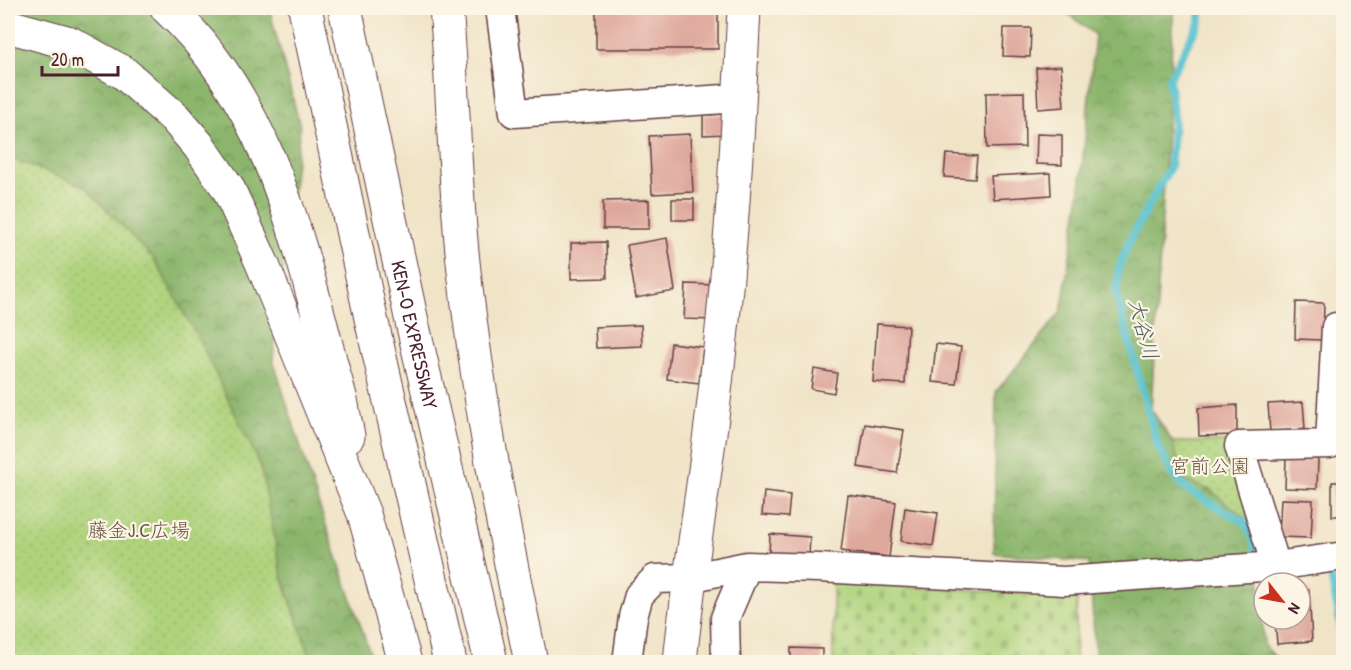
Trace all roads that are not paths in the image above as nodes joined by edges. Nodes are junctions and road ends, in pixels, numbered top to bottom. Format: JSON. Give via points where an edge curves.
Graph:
{"nodes":[{"id":1,"x":167,"y":8,"type":"edge"},
{"id":2,"x":305,"y":8,"type":"edge"},
{"id":3,"x":345,"y":8,"type":"edge"},
{"id":4,"x":446,"y":8,"type":"edge"},
{"id":5,"x":500,"y":8,"type":"edge"},
{"id":6,"x":744,"y":8,"type":"edge"},
{"id":7,"x":8,"y":26,"type":"edge"},
{"id":8,"x":740,"y":98,"type":"junction"},
{"id":9,"x":1344,"y":327,"type":"edge"},
{"id":10,"x":363,"y":514,"type":"junction"},
{"id":11,"x":1344,"y":556,"type":"edge"},
{"id":12,"x":747,"y":566,"type":"junction"},
{"id":13,"x":1276,"y":566,"type":"junction"},
{"id":14,"x":688,"y":578,"type":"junction"},
{"id":15,"x":405,"y":663,"type":"edge"},
{"id":16,"x":450,"y":663,"type":"edge"},
{"id":17,"x":491,"y":663,"type":"edge"},
{"id":18,"x":531,"y":663,"type":"edge"},
{"id":19,"x":627,"y":663,"type":"edge"},
{"id":20,"x":680,"y":663,"type":"edge"},
{"id":21,"x":726,"y":663,"type":"edge"}],
"edges":[{"from":1,"to":10,"type":"main road","via":[[194,32],[228,76],[280,183],[341,400]]},
{"from":2,"to":16,"type":"main road","name":"KEN-O EXPRESSWAY"},
{"from":3,"to":17,"type":"main road","name":"KEN-O EXPRESSWAY"},
{"from":4,"to":18,"type":"main road","via":[[464,272],[495,485]]},
{"from":5,"to":8,"type":"street","via":[[514,113]]},
{"from":6,"to":8,"type":"main road"},
{"from":7,"to":10,"type":"main road","via":[[70,43],[124,73],[175,118],[199,146],[228,188],[262,263]]},
{"from":8,"to":14,"type":"main road","via":[[717,383]]},
{"from":9,"to":13,"type":"street","via":[[1336,327],[1330,444],[1239,446]]},
{"from":10,"to":15,"type":"main road"},
{"from":11,"to":13,"type":"street"},
{"from":12,"to":13,"type":"street","via":[[1064,581]]},
{"from":12,"to":14,"type":"street"},
{"from":12,"to":21,"type":"street","via":[[725,618]]},
{"from":14,"to":19,"type":"street","via":[[655,579],[639,595]]},
{"from":14,"to":20,"type":"main road"}]}
